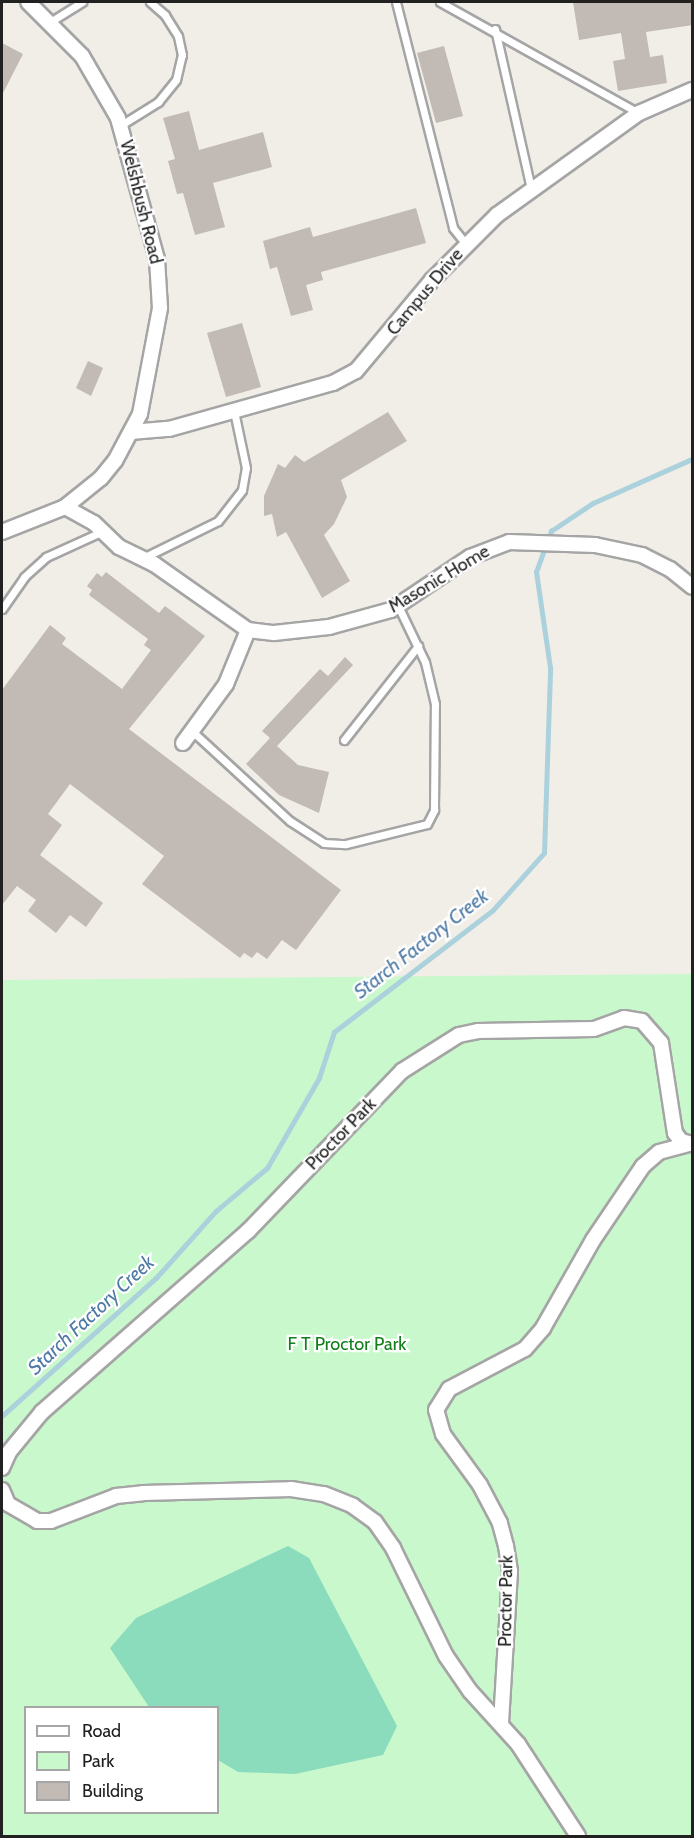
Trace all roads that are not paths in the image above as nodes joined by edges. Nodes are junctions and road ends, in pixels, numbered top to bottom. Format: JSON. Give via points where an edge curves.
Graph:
{"nodes":[{"id":1,"x":28,"y":2,"type":"edge"},
{"id":2,"x":82,"y":2,"type":"edge"},
{"id":3,"x":150,"y":2,"type":"edge"},
{"id":4,"x":396,"y":2,"type":"edge"},
{"id":5,"x":440,"y":2,"type":"edge"},
{"id":6,"x":50,"y":22,"type":"junction"},
{"id":7,"x":495,"y":29,"type":"junction"},
{"id":8,"x":693,"y":90,"type":"edge"},
{"id":9,"x":639,"y":113,"type":"junction"},
{"id":10,"x":121,"y":125,"type":"junction"},
{"id":11,"x":531,"y":189,"type":"junction"},
{"id":12,"x":465,"y":243,"type":"junction"},
{"id":13,"x":234,"y":411,"type":"junction"},
{"id":14,"x":131,"y":432,"type":"junction"},
{"id":15,"x":65,"y":507,"type":"junction"},
{"id":16,"x":103,"y":531,"type":"junction"},
{"id":17,"x":2,"y":532,"type":"edge"},
{"id":18,"x":142,"y":558,"type":"junction"},
{"id":19,"x":693,"y":587,"type":"edge"},
{"id":20,"x":398,"y":606,"type":"junction"},
{"id":21,"x":2,"y":609,"type":"edge"},
{"id":22,"x":248,"y":630,"type":"junction"},
{"id":23,"x":418,"y":646,"type":"junction"},
{"id":24,"x":192,"y":731,"type":"junction"},
{"id":25,"x":344,"y":740,"type":"dead end"},
{"id":26,"x":183,"y":743,"type":"dead end"},
{"id":27,"x":690,"y":1144,"type":"edge"},
{"id":28,"x":2,"y":1468,"type":"edge"},
{"id":29,"x":2,"y":1490,"type":"edge"},
{"id":30,"x":501,"y":1723,"type":"junction"},
{"id":31,"x":578,"y":1836,"type":"edge"}],
"edges":[{"from":1,"to":6,"type":"street","name":"Welshbush Road"},
{"from":2,"to":6,"type":"lane"},
{"from":3,"to":10,"type":"lane","via":[[165,15],[178,36],[182,55],[176,80],[158,102]]},
{"from":4,"to":12,"type":"lane","via":[[453,228]]},
{"from":5,"to":7,"type":"lane"},
{"from":6,"to":10,"type":"street","name":"Welshbush Road","via":[[82,57]]},
{"from":7,"to":9,"type":"lane"},
{"from":7,"to":11,"type":"lane"},
{"from":8,"to":9,"type":"street","name":"Campus Drive"},
{"from":9,"to":11,"type":"street","name":"Campus Drive"},
{"from":10,"to":14,"type":"street","name":"Welshbush Road","via":[[157,259],[160,308],[140,414]]},
{"from":11,"to":12,"type":"street","name":"Campus Drive"},
{"from":12,"to":13,"type":"street","name":"Campus Drive","via":[[356,371],[333,383]]},
{"from":13,"to":14,"type":"street","name":"Campus Drive","via":[[169,429]]},
{"from":13,"to":18,"type":"lane","via":[[246,468],[242,489],[218,521]]},
{"from":14,"to":15,"type":"street","via":[[101,478]]},
{"from":15,"to":16,"type":"street","name":"Masonic Home"},
{"from":15,"to":17,"type":"street"},
{"from":16,"to":18,"type":"street","name":"Masonic Home","via":[[119,547]]},
{"from":16,"to":21,"type":"lane","via":[[46,557],[24,577]]},
{"from":18,"to":22,"type":"street","name":"Masonic Home"},
{"from":19,"to":20,"type":"street","name":"Masonic Home","via":[[670,569],[642,555],[595,545],[509,542],[470,557]]},
{"from":20,"to":22,"type":"street","name":"Masonic Home","via":[[329,627],[274,633]]},
{"from":20,"to":23,"type":"lane"},
{"from":22,"to":24,"type":"street","via":[[233,670]]},
{"from":23,"to":24,"type":"lane","via":[[435,704],[434,810],[427,824],[346,844],[324,843],[290,821]]},
{"from":23,"to":25,"type":"lane"},
{"from":24,"to":26,"type":"street"},
{"from":27,"to":28,"type":"street","name":"Proctor Park","via":[[675,1133],[671,1123],[661,1043],[642,1021],[624,1018],[594,1029],[478,1031],[443,1043],[402,1071],[248,1231],[42,1412],[9,1452]]},
{"from":27,"to":30,"type":"street","name":"Proctor Park","via":[[659,1152],[643,1166],[593,1240],[543,1328],[525,1349],[449,1389],[436,1410],[443,1434],[480,1485],[500,1523],[506,1546],[510,1571]]},
{"from":29,"to":30,"type":"street","via":[[8,1504],[37,1521],[51,1521],[117,1496],[143,1493],[291,1489],[324,1494],[353,1506],[375,1522],[393,1548],[446,1656],[470,1691]]},
{"from":30,"to":31,"type":"street"}]}
